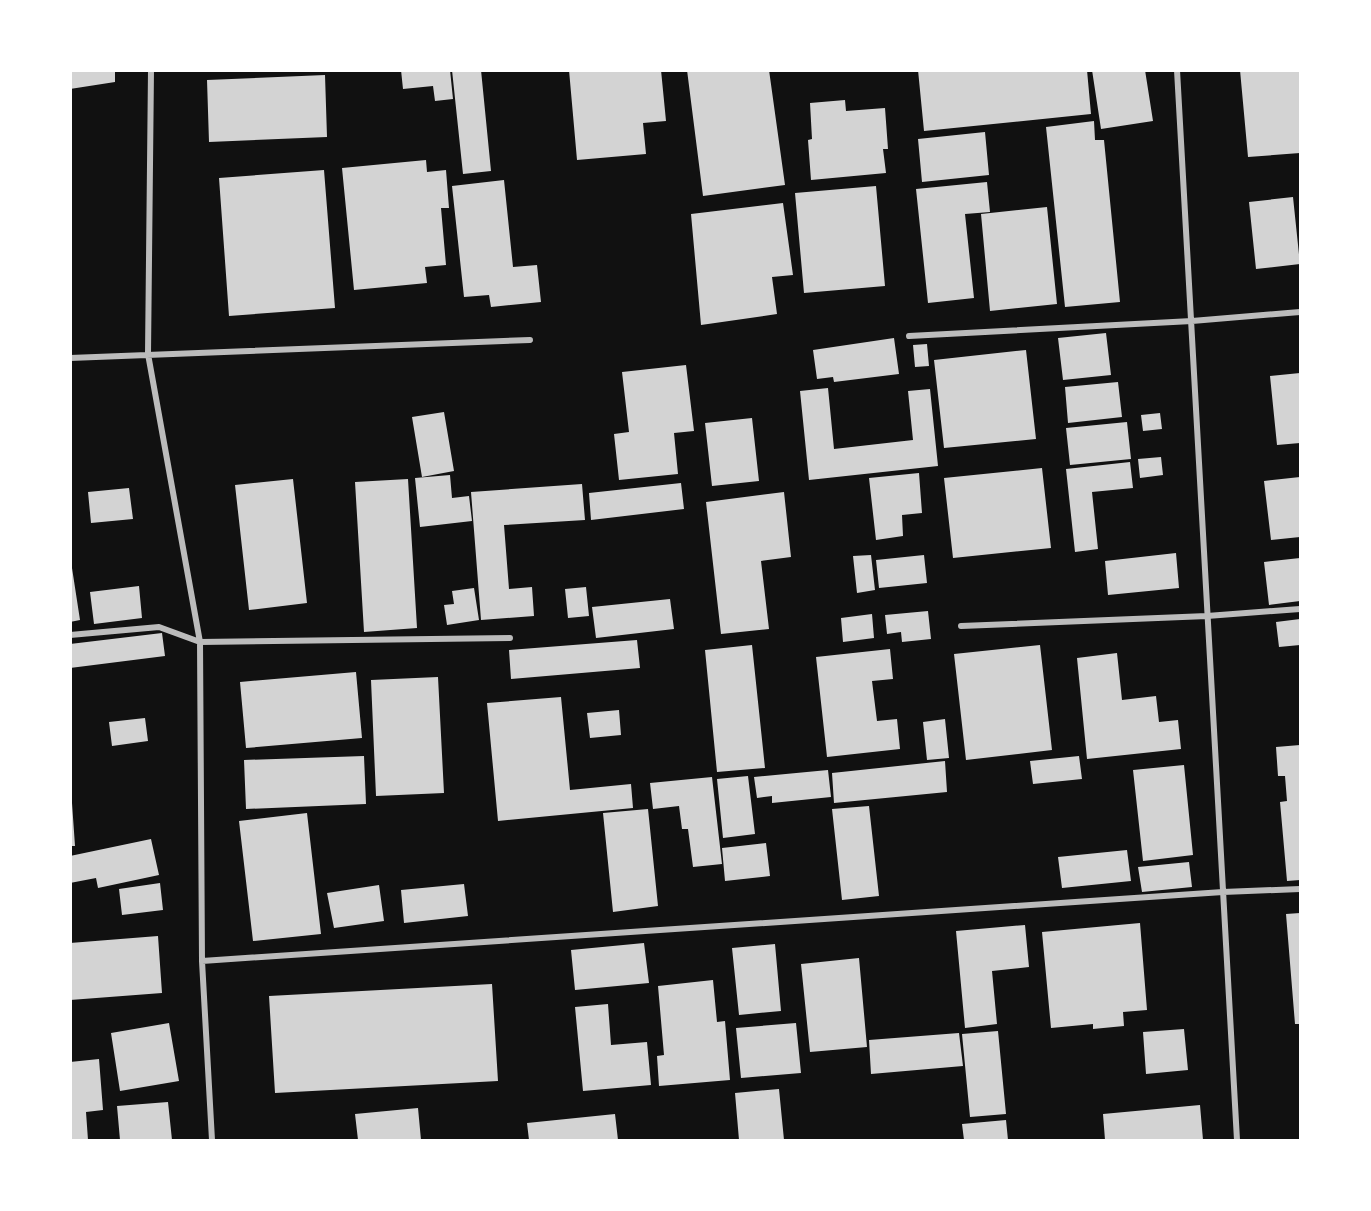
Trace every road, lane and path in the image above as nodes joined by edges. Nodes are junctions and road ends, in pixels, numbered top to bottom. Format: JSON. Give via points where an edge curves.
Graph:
{"nodes":[{"id":1,"x":151,"y":70,"type":"edge"},
{"id":2,"x":1177,"y":70,"type":"edge"},
{"id":3,"x":1300,"y":312,"type":"edge"},
{"id":4,"x":1192,"y":321,"type":"junction"},
{"id":5,"x":909,"y":336,"type":"dead end"},
{"id":6,"x":530,"y":340,"type":"dead end"},
{"id":7,"x":148,"y":354,"type":"junction"},
{"id":8,"x":70,"y":358,"type":"edge"},
{"id":9,"x":1300,"y":609,"type":"edge"},
{"id":10,"x":1207,"y":616,"type":"junction"},
{"id":11,"x":962,"y":626,"type":"dead end"},
{"id":12,"x":70,"y":634,"type":"edge"},
{"id":13,"x":510,"y":638,"type":"dead end"},
{"id":14,"x":200,"y":642,"type":"junction"},
{"id":15,"x":1300,"y":889,"type":"edge"},
{"id":16,"x":1223,"y":892,"type":"junction"},
{"id":17,"x":202,"y":961,"type":"junction"},
{"id":18,"x":212,"y":1140,"type":"edge"},
{"id":19,"x":1237,"y":1140,"type":"edge"}],
"edges":[{"from":1,"to":7,"type":"street"},
{"from":2,"to":4,"type":"street"},
{"from":3,"to":4,"type":"street"},
{"from":4,"to":5,"type":"street"},
{"from":4,"to":10,"type":"street"},
{"from":6,"to":7,"type":"street"},
{"from":7,"to":8,"type":"street"},
{"from":7,"to":14,"type":"street"},
{"from":9,"to":10,"type":"street"},
{"from":10,"to":11,"type":"street"},
{"from":10,"to":16,"type":"street"},
{"from":12,"to":14,"type":"street","via":[[159,627]]},
{"from":13,"to":14,"type":"street"},
{"from":14,"to":17,"type":"street"},
{"from":15,"to":16,"type":"street"},
{"from":16,"to":17,"type":"street"},
{"from":16,"to":19,"type":"street"},
{"from":17,"to":18,"type":"street"}]}
